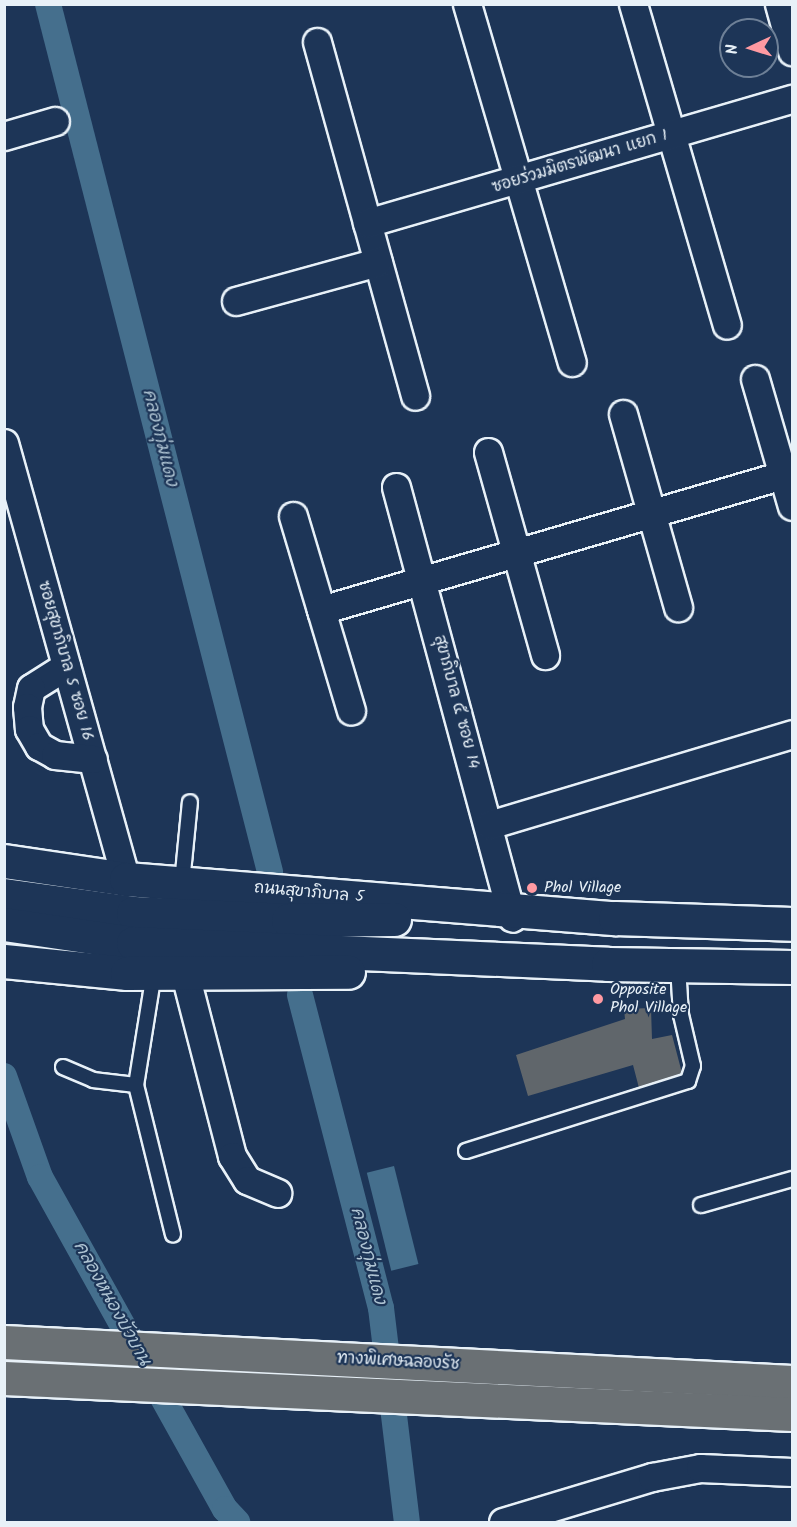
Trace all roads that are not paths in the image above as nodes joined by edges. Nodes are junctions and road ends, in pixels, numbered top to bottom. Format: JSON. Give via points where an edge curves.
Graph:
{"nodes":[{"id":1,"x":467,"y":4,"type":"edge"},
{"id":2,"x":633,"y":4,"type":"edge"},
{"id":3,"x":779,"y":4,"type":"edge"},
{"id":4,"x":317,"y":42,"type":"dead end"},
{"id":5,"x":792,"y":51,"type":"edge"},
{"id":6,"x":792,"y":99,"type":"edge"},
{"id":7,"x":55,"y":121,"type":"dead end"},
{"id":8,"x":671,"y":135,"type":"junction"},
{"id":9,"x":4,"y":136,"type":"edge"},
{"id":10,"x":519,"y":181,"type":"junction"},
{"id":11,"x":368,"y":223,"type":"junction"},
{"id":12,"x":378,"y":262,"type":"junction"},
{"id":13,"x":237,"y":301,"type":"dead end"},
{"id":14,"x":727,"y":325,"type":"dead end"},
{"id":15,"x":572,"y":362,"type":"dead end"},
{"id":16,"x":755,"y":379,"type":"dead end"},
{"id":17,"x":415,"y":396,"type":"dead end"},
{"id":18,"x":623,"y":414,"type":"dead end"},
{"id":19,"x":4,"y":443,"type":"edge"},
{"id":20,"x":488,"y":452,"type":"dead end"},
{"id":21,"x":788,"y":473,"type":"edge"},
{"id":22,"x":396,"y":487,"type":"dead end"},
{"id":23,"x":792,"y":506,"type":"edge"},
{"id":24,"x":653,"y":512,"type":"junction"},
{"id":25,"x":293,"y":516,"type":"dead end"},
{"id":26,"x":16,"y":531,"type":"edge"},
{"id":27,"x":518,"y":552,"type":"junction"},
{"id":28,"x":424,"y":580,"type":"junction"},
{"id":29,"x":678,"y":607,"type":"dead end"},
{"id":30,"x":321,"y":610,"type":"junction"},
{"id":31,"x":545,"y":655,"type":"dead end"},
{"id":32,"x":66,"y":666,"type":"junction"},
{"id":33,"x":351,"y":711,"type":"dead end"},
{"id":34,"x":792,"y":734,"type":"edge"},
{"id":35,"x":93,"y":759,"type":"junction"},
{"id":36,"x":190,"y":802,"type":"dead end"},
{"id":37,"x":489,"y":825,"type":"junction"},
{"id":38,"x":4,"y":861,"type":"edge"},
{"id":39,"x":126,"y":879,"type":"junction"},
{"id":40,"x":182,"y":883,"type":"junction"},
{"id":41,"x":4,"y":895,"type":"edge"},
{"id":42,"x":511,"y":914,"type":"junction"},
{"id":43,"x":4,"y":924,"type":"edge"},
{"id":44,"x":792,"y":924,"type":"edge"},
{"id":45,"x":285,"y":934,"type":"junction"},
{"id":46,"x":4,"y":961,"type":"edge"},
{"id":47,"x":608,"y":964,"type":"junction"},
{"id":48,"x":678,"y":966,"type":"junction"},
{"id":49,"x":792,"y":967,"type":"edge"},
{"id":50,"x":170,"y":974,"type":"junction"},
{"id":51,"x":63,"y":1067,"type":"dead end"},
{"id":52,"x":136,"y":1085,"type":"junction"},
{"id":53,"x":466,"y":1151,"type":"dead end"},
{"id":54,"x":792,"y":1179,"type":"edge"},
{"id":55,"x":277,"y":1193,"type":"dead end"},
{"id":56,"x":701,"y":1205,"type":"dead end"},
{"id":57,"x":173,"y":1234,"type":"dead end"},
{"id":58,"x":4,"y":1342,"type":"edge"},
{"id":59,"x":4,"y":1377,"type":"edge"},
{"id":60,"x":792,"y":1382,"type":"edge"},
{"id":61,"x":792,"y":1414,"type":"edge"},
{"id":62,"x":792,"y":1472,"type":"edge"},
{"id":63,"x":503,"y":1522,"type":"edge"}],
"edges":[{"from":1,"to":10,"type":"street"},
{"from":2,"to":8,"type":"street"},
{"from":3,"to":5,"type":"street"},
{"from":4,"to":11,"type":"street"},
{"from":6,"to":8,"type":"street","name":"ซอยร่วมมิตรพัฒนา แยก 1"},
{"from":7,"to":9,"type":"street"},
{"from":8,"to":10,"type":"street","name":"ซอยร่วมมิตรพัฒนา แยก 1"},
{"from":8,"to":14,"type":"street"},
{"from":10,"to":11,"type":"street","name":"ซอยร่วมมิตรพัฒนา แยก 1"},
{"from":10,"to":15,"type":"street"},
{"from":11,"to":12,"type":"street"},
{"from":12,"to":13,"type":"street"},
{"from":12,"to":17,"type":"street"},
{"from":16,"to":21,"type":"street"},
{"from":18,"to":24,"type":"street"},
{"from":19,"to":26,"type":"street","name":"ซอยสุขาภิบาล 5 ซอย 16"},
{"from":20,"to":27,"type":"street"},
{"from":21,"to":23,"type":"street"},
{"from":21,"to":24,"type":"street"},
{"from":22,"to":28,"type":"street","name":"สุขาภิบาล ๕ ซอย 14"},
{"from":24,"to":27,"type":"street"},
{"from":24,"to":29,"type":"street"},
{"from":25,"to":30,"type":"street"},
{"from":26,"to":32,"type":"street","name":"ซอยสุขาภิบาล 5 ซอย 16"},
{"from":27,"to":28,"type":"street"},
{"from":27,"to":31,"type":"street"},
{"from":28,"to":30,"type":"street"},
{"from":28,"to":37,"type":"street","name":"สุขาภิบาล ๕ ซอย 14"},
{"from":30,"to":33,"type":"street"},
{"from":32,"to":35,"type":"street","name":"ซอยสุขาภิบาล 5 ซอย 16"},
{"from":32,"to":35,"type":"street","via":[[31,688],[27,707],[29,729],[39,746],[55,755]]},
{"from":34,"to":37,"type":"street"},
{"from":35,"to":39,"type":"street","name":"ซอยสุขาภิบาล 5 ซอย 16"},
{"from":36,"to":40,"type":"lane"},
{"from":37,"to":42,"type":"street","name":"สุขาภิบาล ๕ ซอย 14"},
{"from":38,"to":39,"type":"main road","name":"ถนนสุขาภิบาล 5"},
{"from":39,"to":40,"type":"main road","name":"ถนนสุขาภิบาล 5"},
{"from":40,"to":42,"type":"main road","name":"ถนนสุขาภิบาล 5"},
{"from":41,"to":45,"type":"main road","name":"ถนนสุขาภิบาล 5"},
{"from":42,"to":44,"type":"main road","name":"ถนนสุขาภิบาล 5"},
{"from":42,"to":45,"type":"main road","name":"ถนนสุขาภิบาล 5"},
{"from":43,"to":45,"type":"main road","name":"ถนนสุขาภิบาล 5","via":[[133,943]]},
{"from":45,"to":47,"type":"main road","name":"ถนนสุขาภิบาล 5"},
{"from":46,"to":50,"type":"main road","name":"ถนนสุขาภิบาล 5"},
{"from":47,"to":48,"type":"main road","name":"ถนนสุขาภิบาล 5"},
{"from":47,"to":50,"type":"main road","name":"ถนนสุขาภิบาล 5"},
{"from":48,"to":49,"type":"main road","name":"ถนนสุขาภิบาล 5"},
{"from":48,"to":53,"type":"lane","via":[[681,1016],[693,1066],[688,1081]]},
{"from":50,"to":52,"type":"lane"},
{"from":50,"to":55,"type":"street","via":[[232,1156],[247,1180]]},
{"from":51,"to":52,"type":"lane","via":[[93,1080]]},
{"from":52,"to":57,"type":"lane"},
{"from":54,"to":56,"type":"lane"},
{"from":58,"to":60,"type":"highway","name":"ทางพิเศษฉลองรัช"},
{"from":59,"to":61,"type":"highway","name":"ทางพิเศษฉลองรัช"},
{"from":62,"to":63,"type":"street","via":[[700,1468],[652,1477]]}]}
